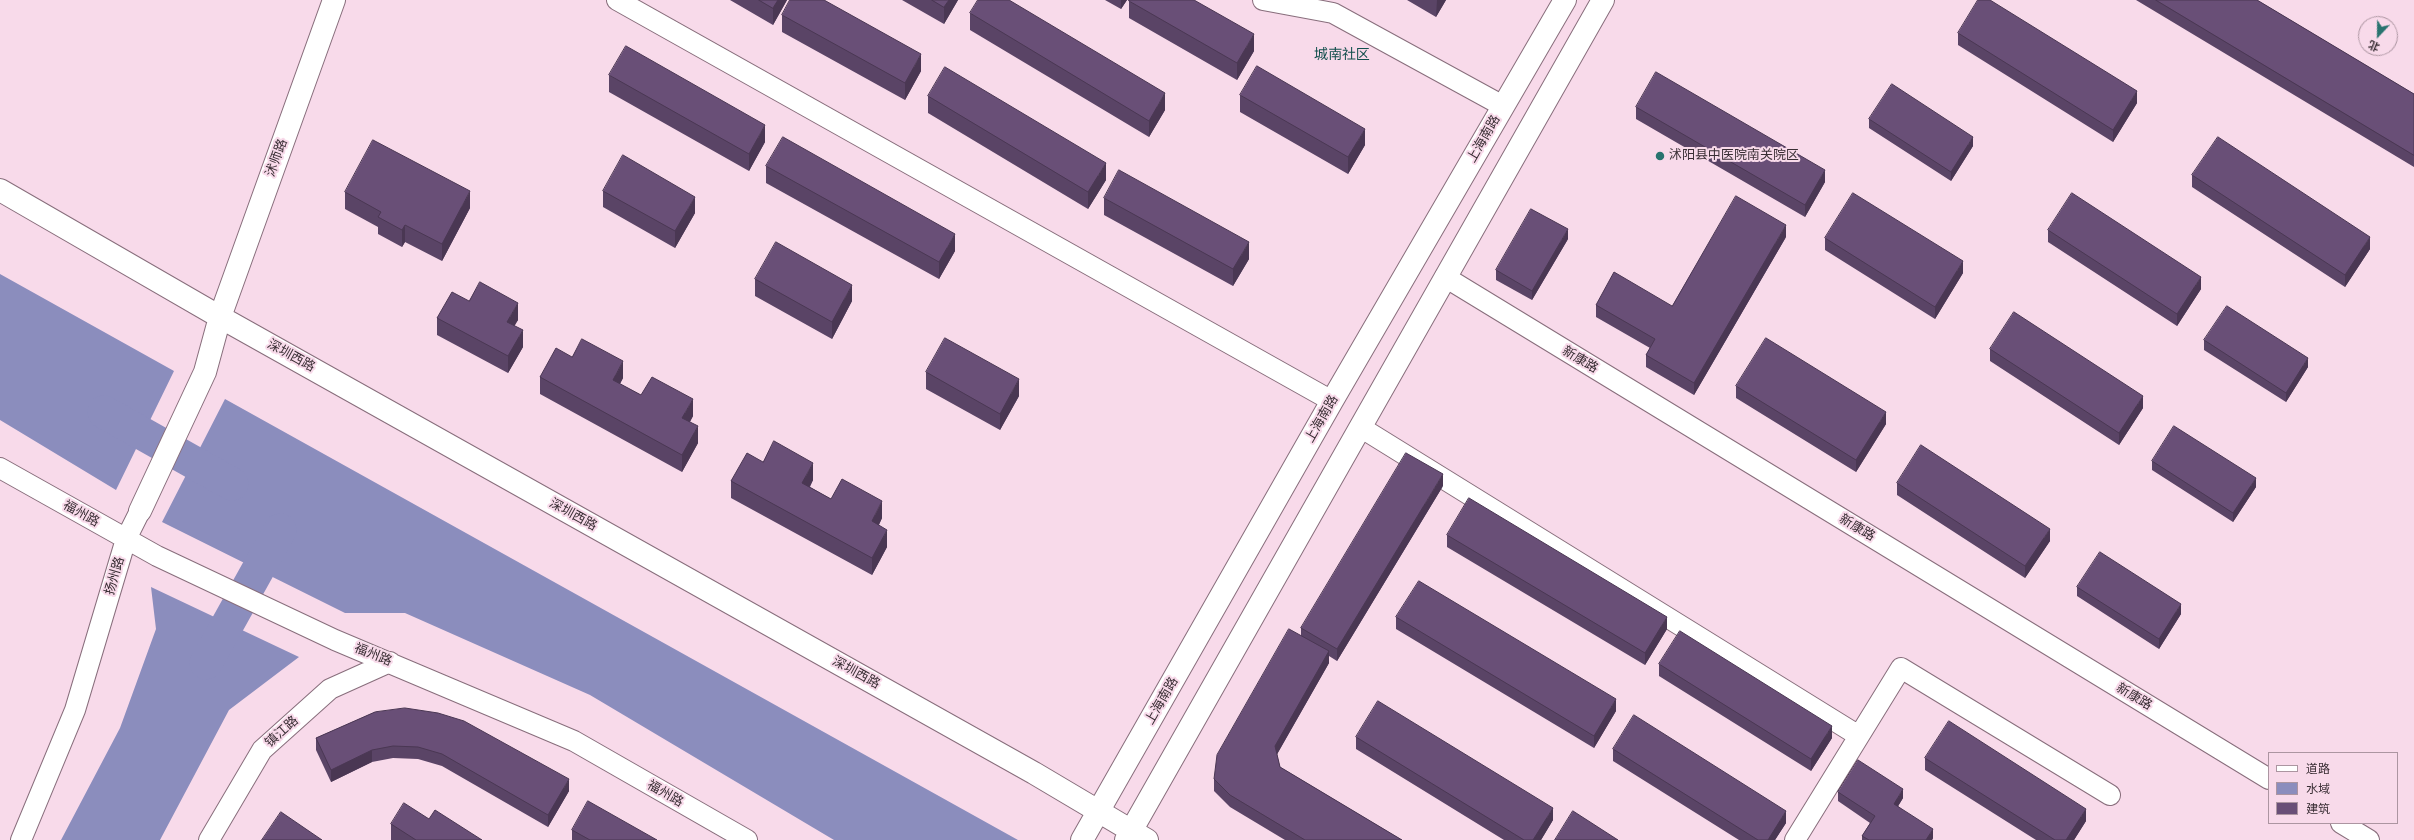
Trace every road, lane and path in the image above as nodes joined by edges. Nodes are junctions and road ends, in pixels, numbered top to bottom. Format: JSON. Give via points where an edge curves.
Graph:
{"nodes":[{"id":1,"x":334,"y":0,"type":"edge"},
{"id":2,"x":617,"y":0,"type":"edge"},
{"id":3,"x":1264,"y":0,"type":"edge"},
{"id":4,"x":1565,"y":0,"type":"edge"},
{"id":5,"x":1603,"y":0,"type":"edge"},
{"id":6,"x":1290,"y":2,"type":"edge"},
{"id":7,"x":1503,"y":106,"type":"junction"},
{"id":8,"x":0,"y":190,"type":"edge"},
{"id":9,"x":1445,"y":277,"type":"junction"},
{"id":10,"x":220,"y":317,"type":"junction"},
{"id":11,"x":1332,"y":401,"type":"junction"},
{"id":12,"x":1360,"y":427,"type":"junction"},
{"id":13,"x":0,"y":468,"type":"edge"},
{"id":14,"x":140,"y":511,"type":"joint"},
{"id":15,"x":126,"y":539,"type":"junction"},
{"id":16,"x":390,"y":662,"type":"junction"},
{"id":17,"x":1859,"y":736,"type":"junction"},
{"id":18,"x":2268,"y":778,"type":"edge"},
{"id":19,"x":2110,"y":795,"type":"dead end"},
{"id":20,"x":1099,"y":811,"type":"junction"},
{"id":21,"x":2343,"y":824,"type":"edge"},
{"id":22,"x":1134,"y":837,"type":"edge"},
{"id":23,"x":21,"y":840,"type":"edge"},
{"id":24,"x":209,"y":840,"type":"edge"},
{"id":25,"x":747,"y":840,"type":"edge"},
{"id":26,"x":1082,"y":840,"type":"edge"},
{"id":27,"x":1794,"y":840,"type":"edge"},
{"id":28,"x":2368,"y":840,"type":"edge"}],
"edges":[{"from":1,"to":10,"type":"main road","name":"沭师路"},
{"from":2,"to":11,"type":"street"},
{"from":3,"to":6,"type":"street"},
{"from":4,"to":7,"type":"main road","name":"上海南路"},
{"from":5,"to":9,"type":"main road"},
{"from":6,"to":7,"type":"street","via":[[1333,13]]},
{"from":7,"to":11,"type":"main road","name":"上海南路"},
{"from":8,"to":10,"type":"main road","name":"深圳西路"},
{"from":9,"to":12,"type":"main road"},
{"from":9,"to":18,"type":"street","name":"新康路"},
{"from":10,"to":14,"type":"main road","name":"扬州路","via":[[205,372]]},
{"from":10,"to":20,"type":"main road","name":"深圳西路"},
{"from":11,"to":20,"type":"main road","name":"上海南路"},
{"from":12,"to":17,"type":"street"},
{"from":12,"to":22,"type":"main road"},
{"from":13,"to":15,"type":"street","name":"福州路"},
{"from":14,"to":15,"type":"street","name":"扬州路"},
{"from":15,"to":16,"type":"street","name":"福州路","via":[[335,640]]},
{"from":15,"to":23,"type":"street","name":"扬州路","via":[[75,710]]},
{"from":16,"to":24,"type":"street","name":"镇江路","via":[[330,689],[262,750]]},
{"from":16,"to":25,"type":"street","name":"福州路","via":[[574,741]]},
{"from":17,"to":19,"type":"street","via":[[1901,668]]},
{"from":17,"to":27,"type":"street"},
{"from":20,"to":22,"type":"main road","name":"深圳西路"},
{"from":20,"to":26,"type":"main road","name":"上海南路"},
{"from":21,"to":28,"type":"street"}]}
